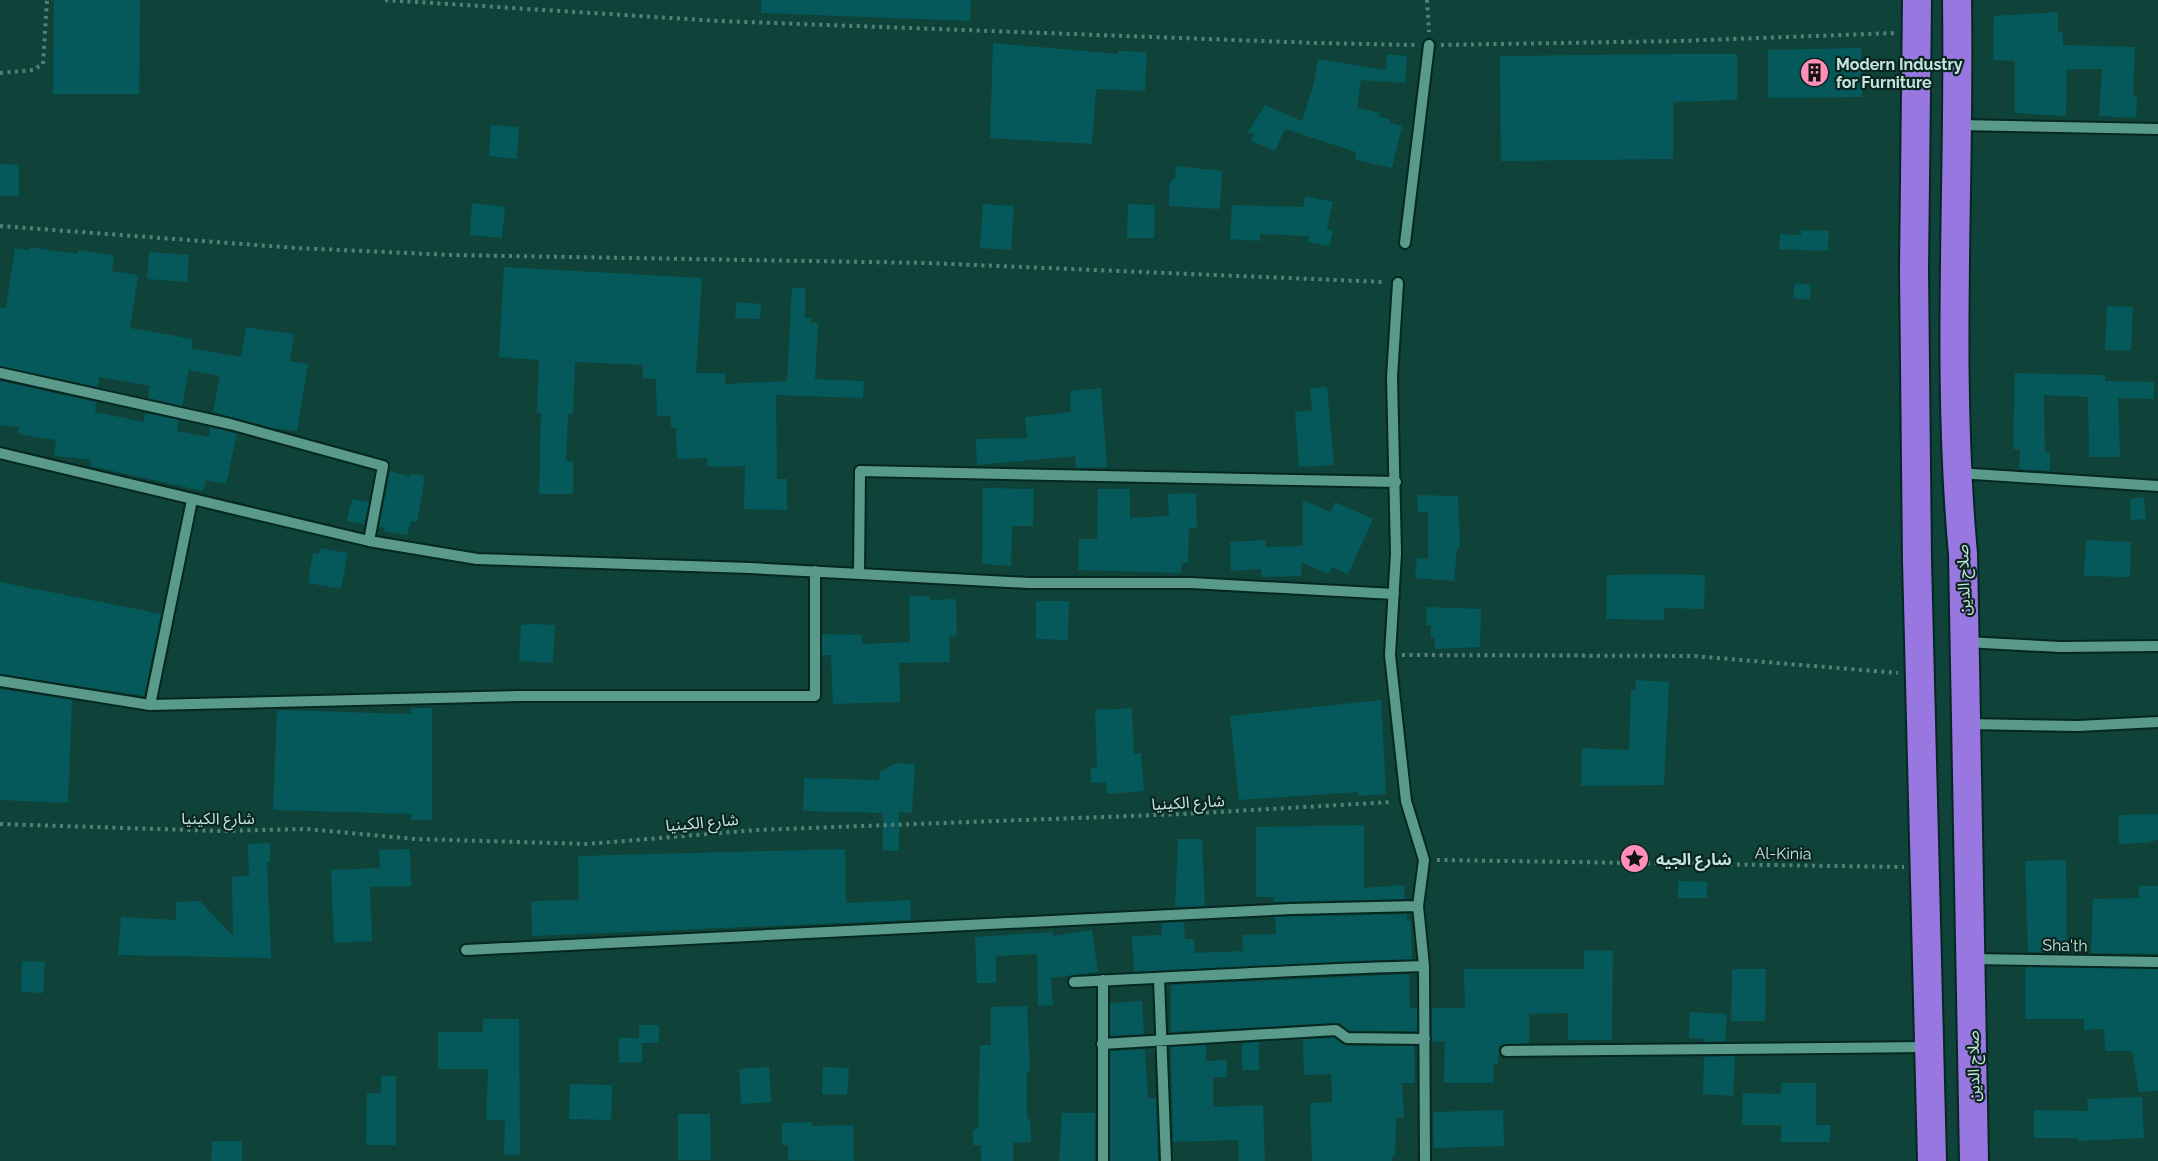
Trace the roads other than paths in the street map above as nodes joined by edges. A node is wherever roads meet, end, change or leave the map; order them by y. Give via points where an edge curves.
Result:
1 (1917, 0) edge
2 (1957, 0) edge
3 (1429, 45) road end
4 (1959, 125) junction
5 (2158, 129) edge
6 (1405, 243) dead end
7 (1398, 283) road end
8 (0, 374) edge
9 (0, 453) edge
10 (1955, 472) junction
11 (1396, 482) junction
12 (2158, 486) edge
13 (192, 500) junction
14 (369, 541) junction
15 (1918, 546) junction
16 (1963, 554) junction
17 (814, 572) junction
18 (859, 574) junction
19 (1394, 594) junction
20 (1964, 642) junction
21 (2158, 646) edge
22 (0, 681) edge
23 (150, 705) junction
24 (2158, 722) edge
25 (1966, 724) junction
26 (1418, 906) junction
27 (466, 950) dead end
28 (1971, 959) junction
29 (2158, 962) edge
30 (1424, 966) junction
31 (1103, 980) junction
32 (1159, 980) junction
33 (1074, 982) dead end
34 (1161, 1039) junction
35 (1425, 1039) junction
36 (1102, 1044) junction
37 (1931, 1047) junction
38 (1506, 1051) dead end
39 (1103, 1161) edge
40 (1166, 1161) edge
41 (1425, 1161) edge
42 (1932, 1161) edge
43 (1974, 1161) edge

1 - 15 highway via 1914,269
2 - 4 highway, صلاح الدين
3 - 6 street
4 - 5 street
4 - 10 highway, صلاح الدين
7 - 11 street via 1392,377
8 - 14 street via 230,424 383,466
9 - 13 street
10 - 12 street
10 - 16 highway, صلاح الدين
11 - 18 street via 860,471
11 - 19 street
13 - 14 street
13 - 23 street
14 - 17 street via 477,559
15 - 16 highway via 1923,555 1933,560
15 - 37 highway
16 - 20 highway, صلاح الدين
17 - 18 street
17 - 23 street via 815,696 521,696
18 - 19 street via 1029,583 1191,583
19 - 26 street via 1390,655 1406,801 1424,860
20 - 21 street via 2060,647
20 - 25 highway, صلاح الدين
22 - 23 street
24 - 25 street via 2078,726
25 - 28 highway, صلاح الدين
26 - 27 street
26 - 30 street
28 - 29 street, Sha'th
28 - 43 highway, صلاح الدين
30 - 32 street
30 - 35 street
31 - 32 street
31 - 33 street
31 - 36 street
32 - 34 street
34 - 35 street via 1336,1030 1347,1038
34 - 36 street
34 - 40 street
35 - 41 street
36 - 39 street
37 - 38 street
37 - 42 highway

